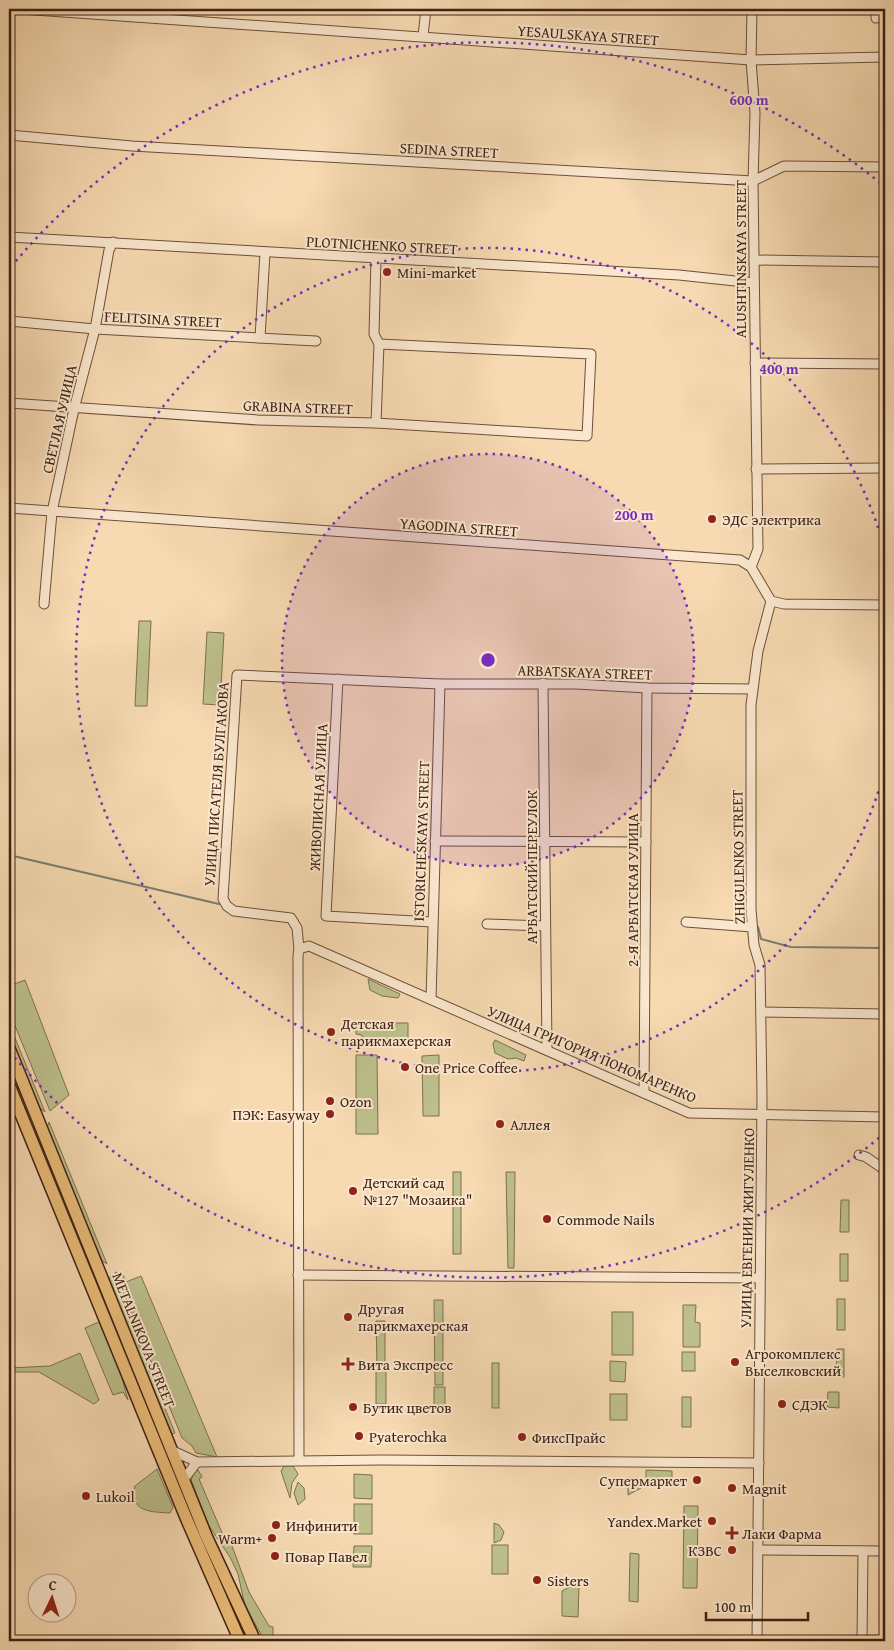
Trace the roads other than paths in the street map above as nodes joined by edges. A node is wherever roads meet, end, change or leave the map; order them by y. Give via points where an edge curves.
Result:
1 (9, 9) edge
2 (15, 9) edge
3 (20, 9) edge
4 (426, 9) edge
5 (752, 9) edge
6 (116, 13) edge
7 (423, 36) junction
8 (885, 57) edge
9 (751, 60) junction
10 (9, 135) edge
11 (885, 167) edge
12 (753, 181) junction
13 (9, 237) edge
14 (113, 242) junction
15 (265, 254) junction
16 (376, 258) junction
17 (754, 260) junction
18 (885, 262) edge
19 (754, 283) junction
20 (9, 321) edge
21 (94, 329) junction
22 (260, 338) junction
23 (316, 341) dead end
24 (379, 344) junction
25 (754, 363) junction
26 (885, 364) edge
27 (9, 403) edge
28 (74, 409) junction
29 (376, 423) junction
30 (885, 468) edge
31 (756, 469) junction
32 (9, 508) edge
33 (52, 512) junction
34 (751, 567) junction
35 (771, 601) junction
36 (44, 604) dead end
37 (885, 605) edge
38 (236, 675) joint
39 (338, 679) junction
40 (543, 683) junction
41 (440, 684) junction
42 (648, 688) junction
43 (752, 689) junction
44 (435, 841) junction
45 (545, 841) junction
46 (646, 842) junction
47 (432, 922) junction
48 (686, 922) dead end
49 (487, 924) dead end
50 (545, 926) junction
51 (752, 927) junction
52 (301, 948) junction
53 (430, 999) junction
54 (762, 1012) junction
55 (885, 1014) edge
56 (9, 1048) edge
57 (546, 1050) junction
58 (9, 1085) edge
59 (644, 1093) junction
60 (762, 1114) junction
61 (885, 1117) edge
62 (860, 1155) dead end
63 (885, 1170) edge
64 (298, 1275) junction
65 (760, 1278) junction
66 (173, 1451) junction
67 (299, 1460) junction
68 (197, 1462) junction
69 (759, 1463) junction
70 (184, 1479) junction
71 (758, 1550) junction
72 (863, 1551) junction
73 (885, 1551) edge
74 (240, 1641) edge
75 (255, 1641) edge
76 (757, 1641) edge
77 (862, 1641) edge

1 - 2 street
3 - 6 street, YESAULSKAYA STREET
4 - 7 street
5 - 9 street, ALUSHTINSKAYA STREET
6 - 7 street, YESAULSKAYA STREET
7 - 9 street, YESAULSKAYA STREET
8 - 9 street, YESAULSKAYA STREET
9 - 12 street, ALUSHTINSKAYA STREET via 755,113
10 - 12 street, SEDINA STREET via 142,146
11 - 12 street, SEDINA STREET via 784,166
12 - 17 street, ALUSHTINSKAYA STREET
13 - 14 street, PLOTNICHENKO STREET
14 - 15 street, PLOTNICHENKO STREET
14 - 21 street, СВЕТЛАЯ УЛИЦА
15 - 16 street, PLOTNICHENKO STREET
15 - 22 street
16 - 19 street, PLOTNICHENKO STREET via 679,275
16 - 24 street via 374,334
17 - 18 street
17 - 19 street, ALUSHTINSKAYA STREET
19 - 25 street, ALUSHTINSKAYA STREET
20 - 21 street, FELITSINA STREET
21 - 22 street, FELITSINA STREET
21 - 28 street, СВЕТЛАЯ УЛИЦА
22 - 23 street, FELITSINA STREET
24 - 29 street
24 - 29 street, GRABINA STREET via 591,354 587,436
25 - 26 street
25 - 31 street, ALUSHTINSKAYA STREET
27 - 28 street, GRABINA STREET
28 - 29 street, GRABINA STREET
28 - 33 street, СВЕТЛАЯ УЛИЦА
30 - 31 street
31 - 34 street, ALUSHTINSKAYA STREET via 758,549
32 - 33 street, YAGODINA STREET
33 - 34 street, YAGODINA STREET via 740,560
33 - 36 street, СВЕТЛАЯ УЛИЦА
34 - 35 street
35 - 37 street via 784,604
35 - 43 street, ZHIGULENKO STREET
38 - 39 street, ARBATSKAYA STREET
38 - 52 street, УЛИЦА ПИСАТЕЛЯ БУЛГАКОВА via 223,899 234,911 291,918 297,928
39 - 41 street, ARBATSKAYA STREET
39 - 47 street, ЖИВОПИСНАЯ УЛИЦА via 326,916
40 - 41 street, ARBATSKAYA STREET
40 - 42 street, ARBATSKAYA STREET
40 - 45 street, АРБАТСКИЙ ПЕРЕУЛОК
41 - 44 street, ISTORICHESKAYA STREET
42 - 43 street, ARBATSKAYA STREET
42 - 46 street, 2-Я АРБАТСКАЯ УЛИЦА
43 - 51 street, ZHIGULENKO STREET
44 - 45 street
44 - 47 street, ISTORICHESKAYA STREET
45 - 46 street
45 - 50 street, АРБАТСКИЙ ПЕРЕУЛОК
46 - 59 street, 2-Я АРБАТСКАЯ УЛИЦА
47 - 53 street, ISTORICHESKAYA STREET
48 - 51 street
49 - 50 street
50 - 57 street, АРБАТСКИЙ ПЕРЕУЛОК
51 - 54 street, ZHIGULENKO STREET via 760,966
52 - 53 street, УЛИЦА ГРИГОРИЯ ПОНОМАРЕНКО via 309,946
52 - 64 street
53 - 57 street, УЛИЦА ГРИГОРИЯ ПОНОМАРЕНКО
54 - 55 street
54 - 60 street, ZHIGULENKO STREET
56 - 66 main road, METALNIKOVA STREET
57 - 59 street, УЛИЦА ГРИГОРИЯ ПОНОМАРЕНКО
58 - 74 main road, METALNIKOVA STREET via 190,1529
59 - 60 street, УЛИЦА ГРИГОРИЯ ПОНОМАРЕНКО via 689,1113
60 - 61 street, УЛИЦА ГРИГОРИЯ ПОНОМАРЕНКО
60 - 65 street, УЛИЦА ЕВГЕНИИ ЖИГУЛЕНКО
62 - 63 street
64 - 65 street
64 - 67 street
65 - 69 street, УЛИЦА ЕВГЕНИИ ЖИГУЛЕНКО
66 - 68 street
66 - 70 main road, METALNIKOVA STREET
67 - 68 street
67 - 69 street
68 - 70 street
69 - 71 street, УЛИЦА ЕВГЕНИИ ЖИГУЛЕНКО
70 - 75 main road, METALNIKOVA STREET
71 - 72 street
71 - 76 street, УЛИЦА ЕВГЕНИИ ЖИГУЛЕНКО
72 - 73 street
72 - 77 street

